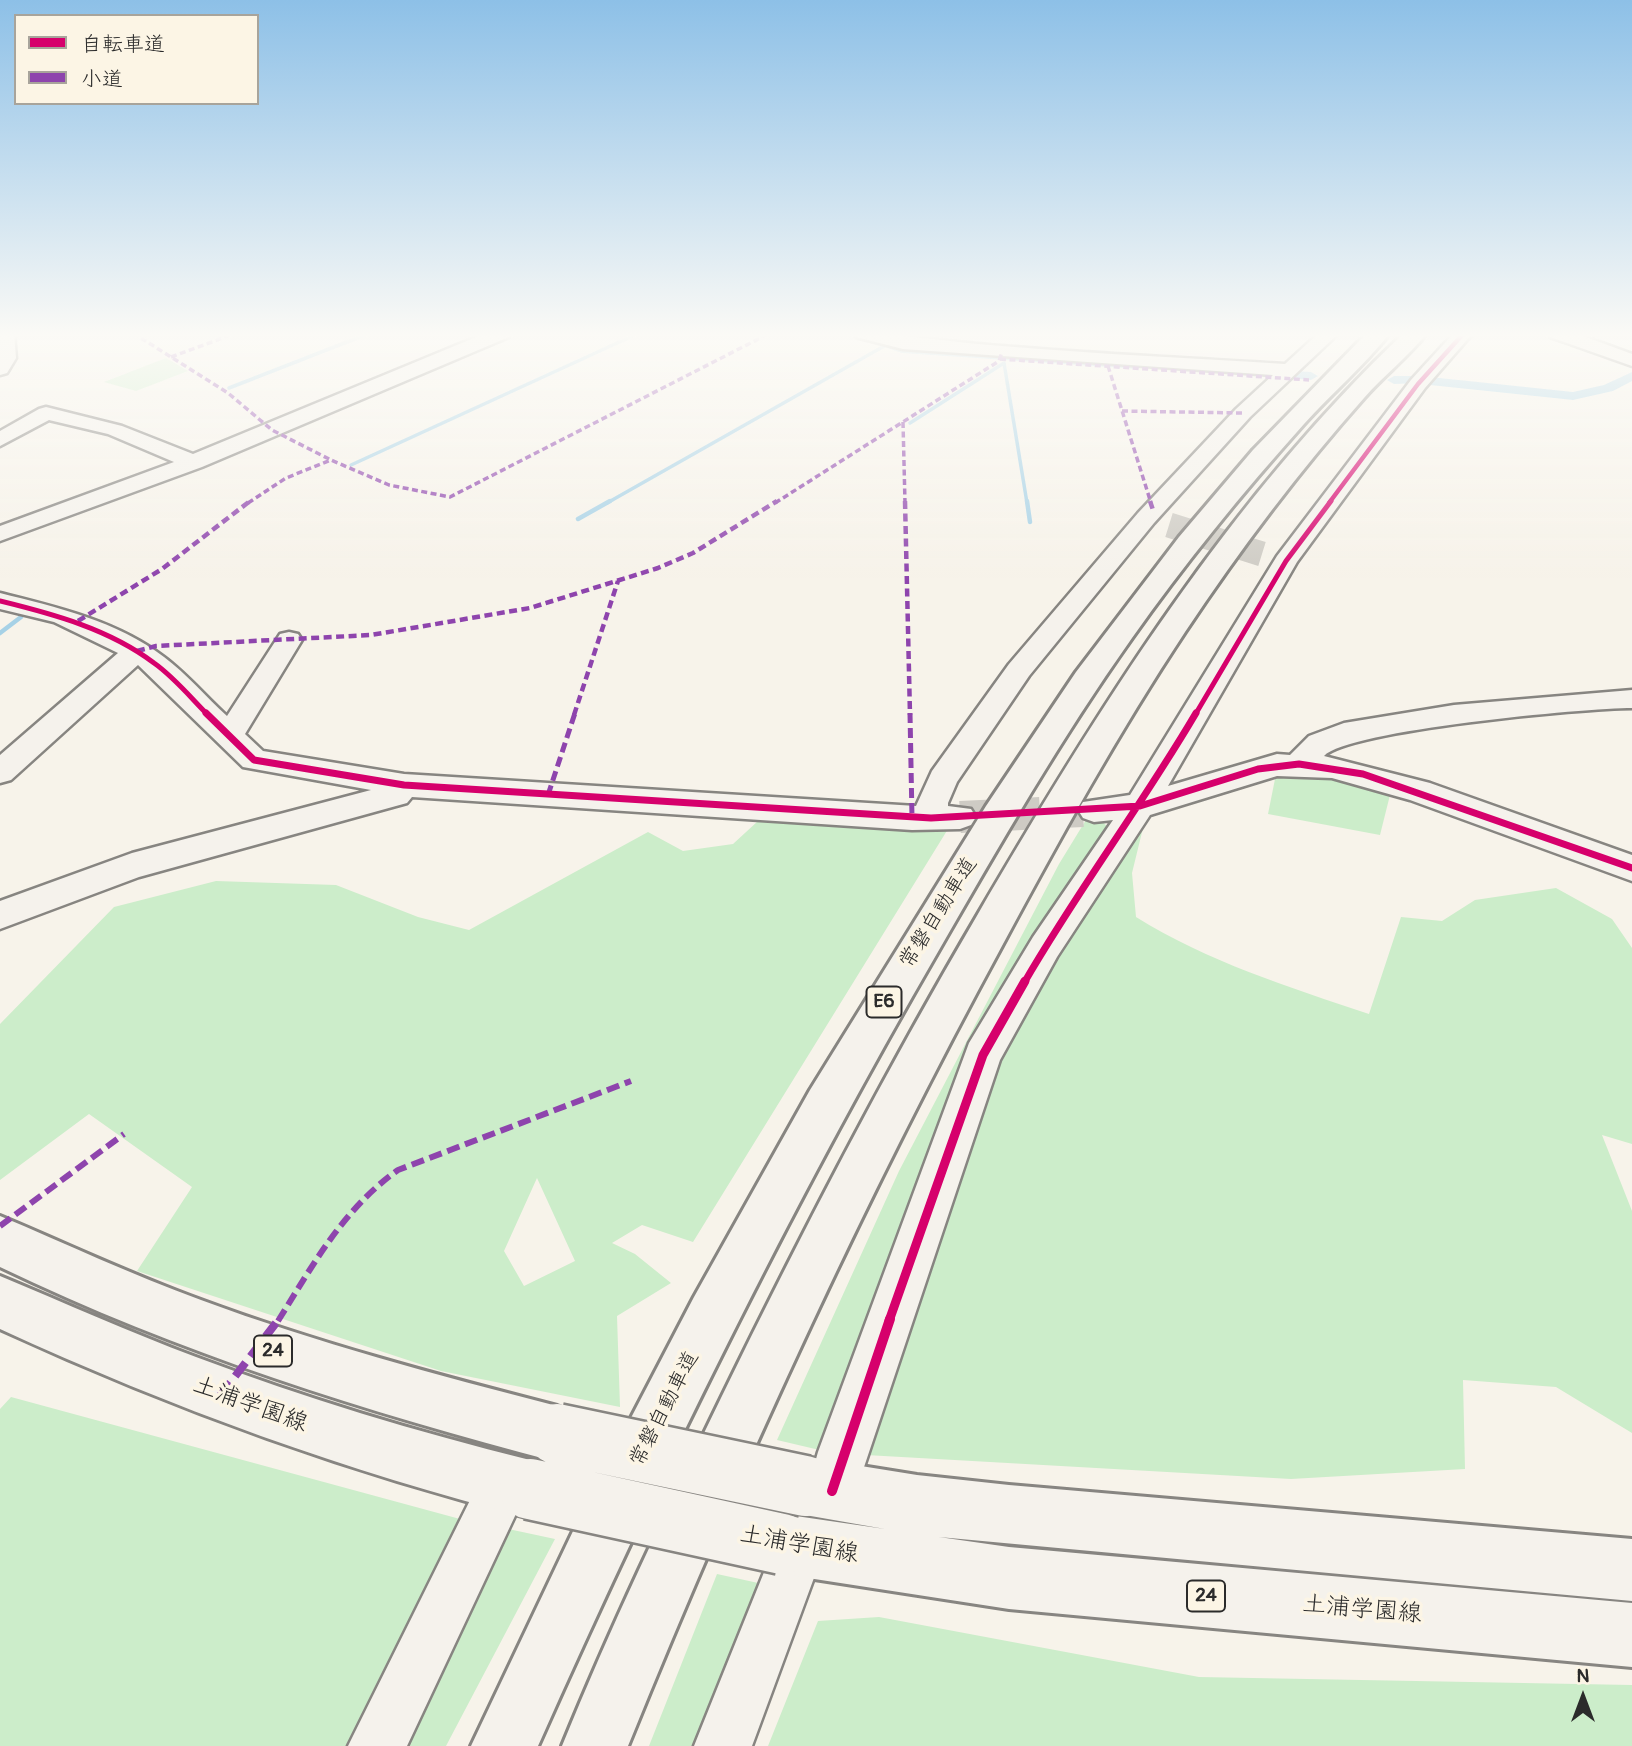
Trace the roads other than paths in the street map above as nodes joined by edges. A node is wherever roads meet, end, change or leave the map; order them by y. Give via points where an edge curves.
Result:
1 (43, 414) edge
2 (52, 414) edge
3 (309, 414) edge
4 (1242, 414) edge
5 (1299, 414) edge
6 (1337, 414) edge
7 (1393, 414) edge
8 (0, 440) edge
9 (194, 462) junction
10 (0, 534) edge
11 (0, 601) edge
12 (289, 640) dead end
13 (137, 651) junction
14 (1632, 699) edge
15 (228, 737) junction
16 (1299, 764) junction
17 (0, 772) edge
18 (404, 785) junction
19 (1140, 806) junction
20 (1094, 810) tunnel mouth
21 (945, 817) joint
22 (1632, 868) edge
23 (0, 915) edge
24 (0, 1241) edge
25 (0, 1302) edge
26 (518, 1487) junction
27 (819, 1488) junction
28 (790, 1546) junction
29 (1632, 1570) edge
30 (1632, 1635) edge
31 (377, 1746) edge
32 (504, 1746) edge
33 (594, 1746) edge
34 (723, 1746) edge

1 - 8 street
2 - 9 street via 115,430
3 - 9 street
4 - 21 street via 1157,521 1019,670 943,779 932,803
5 - 32 main road, 常磐自動車道 / E6 via 1185,548 1090,675 868,1030 756,1232 590,1557
6 - 33 main road via 1289,471 1173,627 1080,769 921,1051 816,1256 667,1575
7 - 19 street via 1274,558
9 - 10 street
11 - 13 street via 63,616
12 - 15 street
13 - 15 street via 156,664
13 - 17 street
14 - 16 street via 1454,715 1344,733 1319,743
15 - 18 street via 254,760
16 - 19 street via 1258,769
16 - 22 street via 1363,774
18 - 21 street
18 - 23 street via 396,795 132,866
19 - 20 street
19 - 27 street via 1045,947 983,1055 843,1452
24 - 27 main road, 24, bridge via 133,1302 404,1394 556,1434
25 - 26 main road, 土浦学園線 / 24 via 220,1396 322,1431
26 - 28 main road, 土浦学園線 / 24, bridge
26 - 31 street
27 - 29 main road, 24 via 1009,1515
28 - 30 main road, 土浦学園線 / 24 via 1009,1578
28 - 34 street

